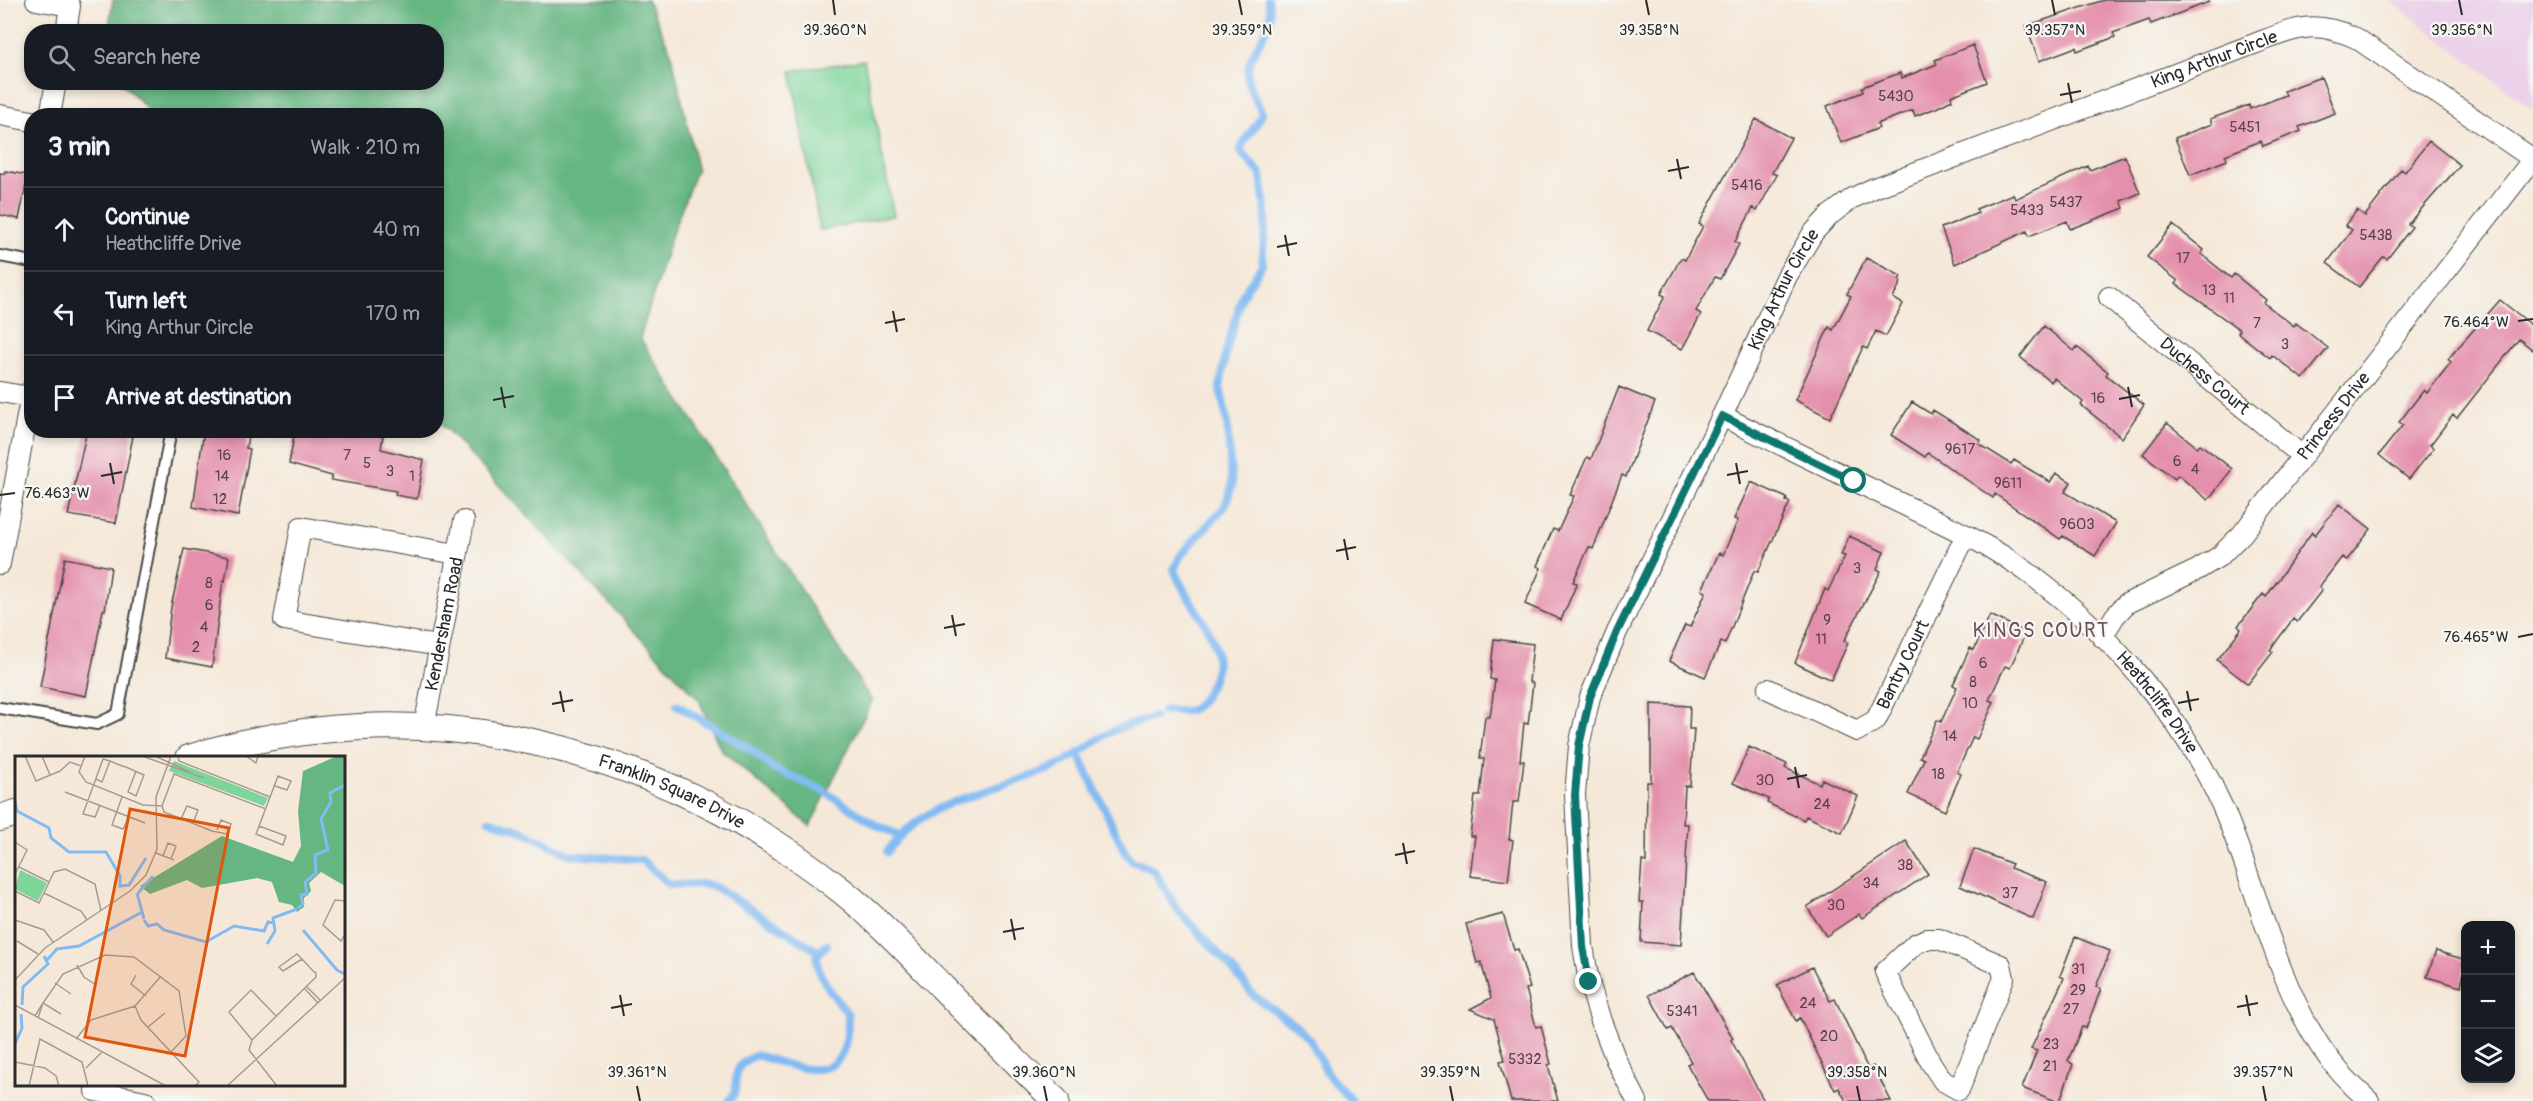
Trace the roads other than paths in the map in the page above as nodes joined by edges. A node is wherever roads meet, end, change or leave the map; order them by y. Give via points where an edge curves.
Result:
1 (36, 0) edge
2 (71, 3) edge
3 (67, 24) edge
4 (55, 90) edge
5 (51, 108) edge
6 (0, 116) edge
7 (24, 120) edge
8 (2533, 159) edge
9 (0, 256) edge
10 (24, 260) edge
11 (2109, 297) dead end
12 (0, 392) edge
13 (24, 393) edge
14 (1722, 416) junction
15 (24, 426) edge
16 (170, 438) edge
17 (2301, 456) junction
18 (464, 521) dead end
19 (3, 524) edge
20 (1966, 535) junction
21 (457, 554) junction
22 (0, 564) edge
23 (2102, 637) junction
24 (440, 646) junction
25 (1768, 689) dead end
26 (0, 708) edge
27 (424, 727) junction
28 (196, 756) edge
29 (15, 813) edge
30 (0, 818) edge
31 (94, 1092) edge
32 (1957, 1095) edge
33 (144, 1101) edge
34 (1056, 1101) edge
35 (1637, 1101) edge
36 (2369, 1101) edge

1 - 2 street
2 - 3 street
4 - 5 street
6 - 7 street
8 - 14 street, King Arthur Circle via 2356,38 2325,27 2294,29 1853,198 1830,215 1802,249
8 - 17 street, Princess Drive
9 - 10 lane
11 - 17 street, Duchess Court
12 - 13 street
14 - 20 street, Heathcliffe Drive
14 - 35 street, King Arthur Circle via 1617,632 1590,697 1579,746 1575,795 1583,946 1589,982 1616,1060
15 - 19 street
16 - 26 lane via 118,714 97,724
17 - 23 street, Princess Drive via 2242,534 2220,556 2174,583 2126,604
18 - 21 street, Kendersham Road
19 - 22 street
20 - 23 street, Heathcliffe Drive via 2029,574
20 - 25 street, Bantry Court via 1876,720 1857,731
21 - 24 street, Kendersham Road
21 - 24 street via 301,527 284,620
23 - 36 street, Heathcliffe Drive via 2165,708 2197,758 2234,833 2277,958 2304,1020 2321,1048
24 - 27 street, Kendersham Road
27 - 28 street, Franklin Square Drive via 371,725 320,729 261,737
27 - 34 street, Franklin Square Drive via 510,735 564,748 618,764 727,812 805,863 880,924
29 - 30 street
31 - 33 street
32 - 32 street via 2004,978 2001,965 1939,939 1926,939 1915,944 1885,972 1931,1064

